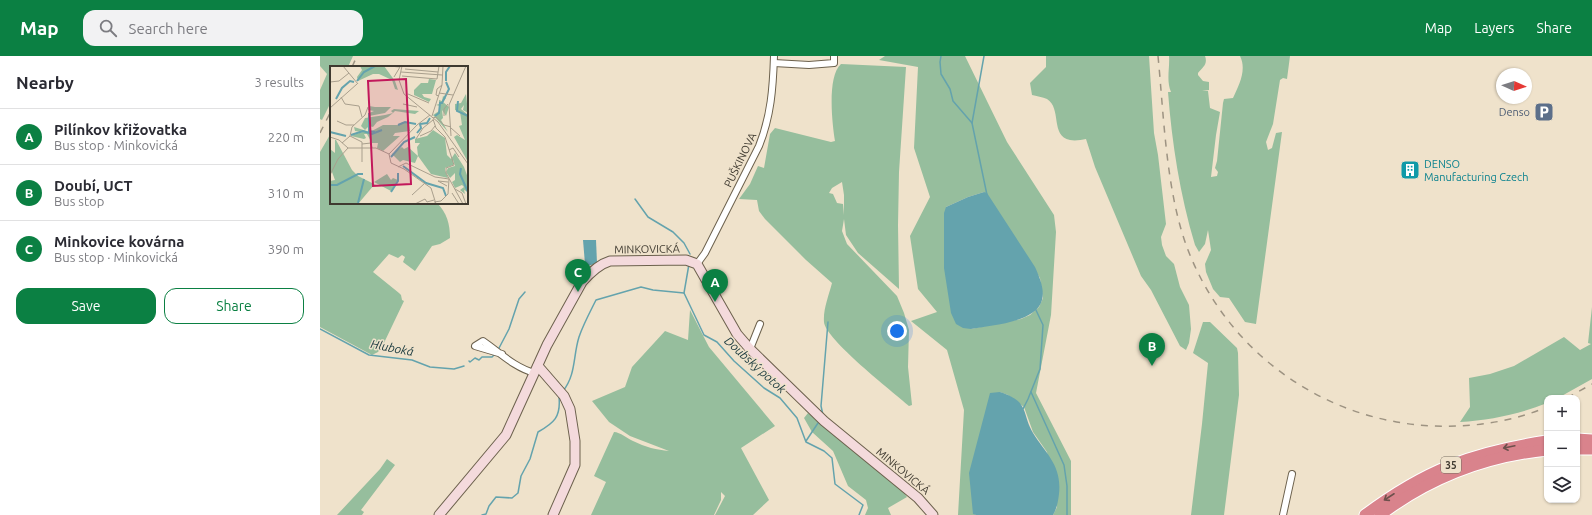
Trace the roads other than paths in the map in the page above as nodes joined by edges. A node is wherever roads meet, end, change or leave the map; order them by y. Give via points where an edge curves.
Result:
1 (774, 56) edge
2 (834, 56) edge
3 (774, 63) junction
4 (697, 264) junction
5 (760, 324) dead end
6 (750, 349) junction
7 (502, 354) dead end
8 (536, 370) junction
9 (1580, 439) edge
10 (1592, 440) edge
11 (1544, 441) edge
12 (1580, 449) edge
13 (1592, 449) edge
14 (1544, 450) edge
15 (1292, 474) dead end
16 (1407, 497) junction
17 (440, 515) edge
18 (553, 515) edge
19 (933, 515) edge
20 (1283, 515) edge
21 (1365, 515) edge
22 (1380, 515) edge
23 (1386, 515) edge

1 - 3 street, PUŠKINOVA
2 - 3 street via 834,63
3 - 4 street, PUŠKINOVA via 770,110 765,132 705,253
4 - 6 street, MINKOVICKÁ via 737,334
4 - 8 street, MINKOVICKÁ via 686,260 605,262 582,282
5 - 6 street
6 - 19 street, MINKOVICKÁ via 824,421 918,498
7 - 8 street via 520,368
8 - 17 street, MINKOVICKÁ via 503,441
8 - 18 street via 562,393 570,409 575,441 575,465
9 - 10 highway
11 -> 21 highway, 35 via 1509,447 1447,466 1403,488
12 - 13 highway
14 - 16 highway, 35 via 1476,465 1450,474
15 - 20 street
16 - 22 highway, 35
16 - 23 highway

